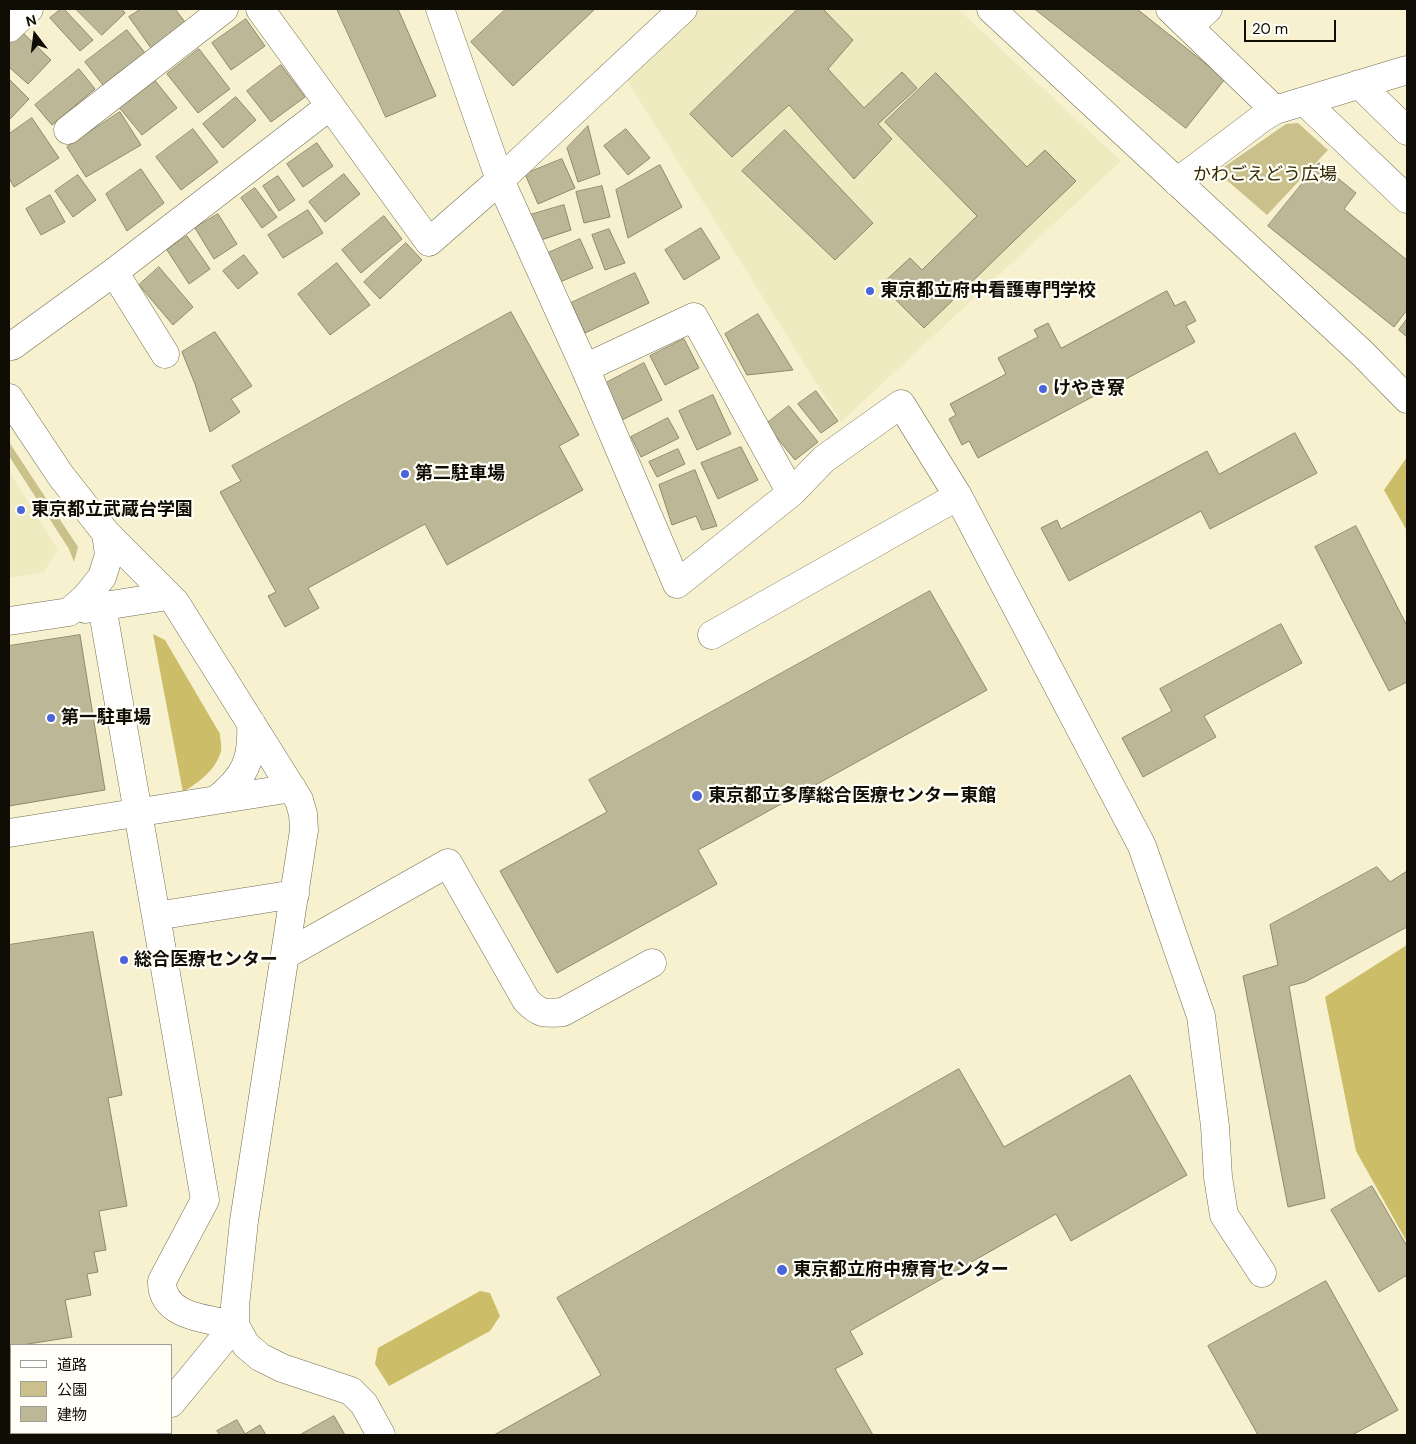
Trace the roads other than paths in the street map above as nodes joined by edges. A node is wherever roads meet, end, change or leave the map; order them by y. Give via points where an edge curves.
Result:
1 (29, 9) edge
2 (224, 9) edge
3 (260, 9) edge
4 (440, 9) edge
5 (683, 9) edge
6 (991, 9) edge
7 (1189, 14) edge
8 (9, 28) edge
9 (1407, 70) edge
10 (1360, 84) junction
11 (1305, 102) junction
12 (330, 106) junction
13 (1276, 110) junction
14 (68, 130) dead end
15 (1407, 131) edge
16 (500, 180) junction
17 (1177, 182) junction
18 (1407, 199) edge
19 (114, 272) junction
20 (12, 346) dead end
21 (164, 354) dead end
22 (585, 368) junction
23 (9, 398) edge
24 (1407, 399) edge
25 (791, 493) junction
26 (958, 496) junction
27 (106, 533) junction
28 (168, 596) junction
29 (102, 606) junction
30 (69, 612) junction
31 (9, 621) edge
32 (712, 635) dead end
33 (251, 723) junction
34 (292, 788) junction
35 (216, 800) junction
36 (138, 812) junction
37 (9, 833) edge
38 (294, 894) junction
39 (156, 916) junction
40 (285, 955) junction
41 (652, 963) dead end
42 (1262, 1273) dead end
43 (235, 1325) junction
44 (172, 1402) edge
45 (382, 1435) edge

1 - 8 street
2 - 14 street
3 - 12 street
4 - 16 street
5 - 16 street
6 - 17 street
7 - 13 street
9 - 10 street
10 - 11 street
10 - 15 street
11 - 13 street
11 - 18 street
12 - 16 street via 429,242
12 - 19 street
13 - 17 street
16 - 22 street
17 - 24 street via 1364,354
19 - 20 street
19 - 21 street
22 - 25 street via 694,316
22 - 25 street via 677,584
23 - 27 street via 61,476
25 - 26 street via 824,459 901,404
26 - 32 street
26 - 42 street via 1142,846 1201,1016 1224,1215
27 - 28 street
27 - 30 street via 109,555 102,577
28 - 29 street
28 - 33 street via 175,602
29 - 30 street
29 - 36 street
30 - 31 street
33 - 34 street
33 - 35 street via 250,756 233,786
34 - 35 street
34 - 38 street via 304,814
35 - 36 street
36 - 37 street
36 - 39 street
38 - 39 street
38 - 40 street
39 - 43 street via 205,1200 162,1281 162,1290 170,1304 193,1316
40 - 41 street via 448,863 526,1000 535,1010 547,1014 563,1012
40 - 43 street via 244,1221 236,1283
43 - 44 street
43 - 45 street via 246,1345 260,1357 282,1368 351,1391 364,1404

